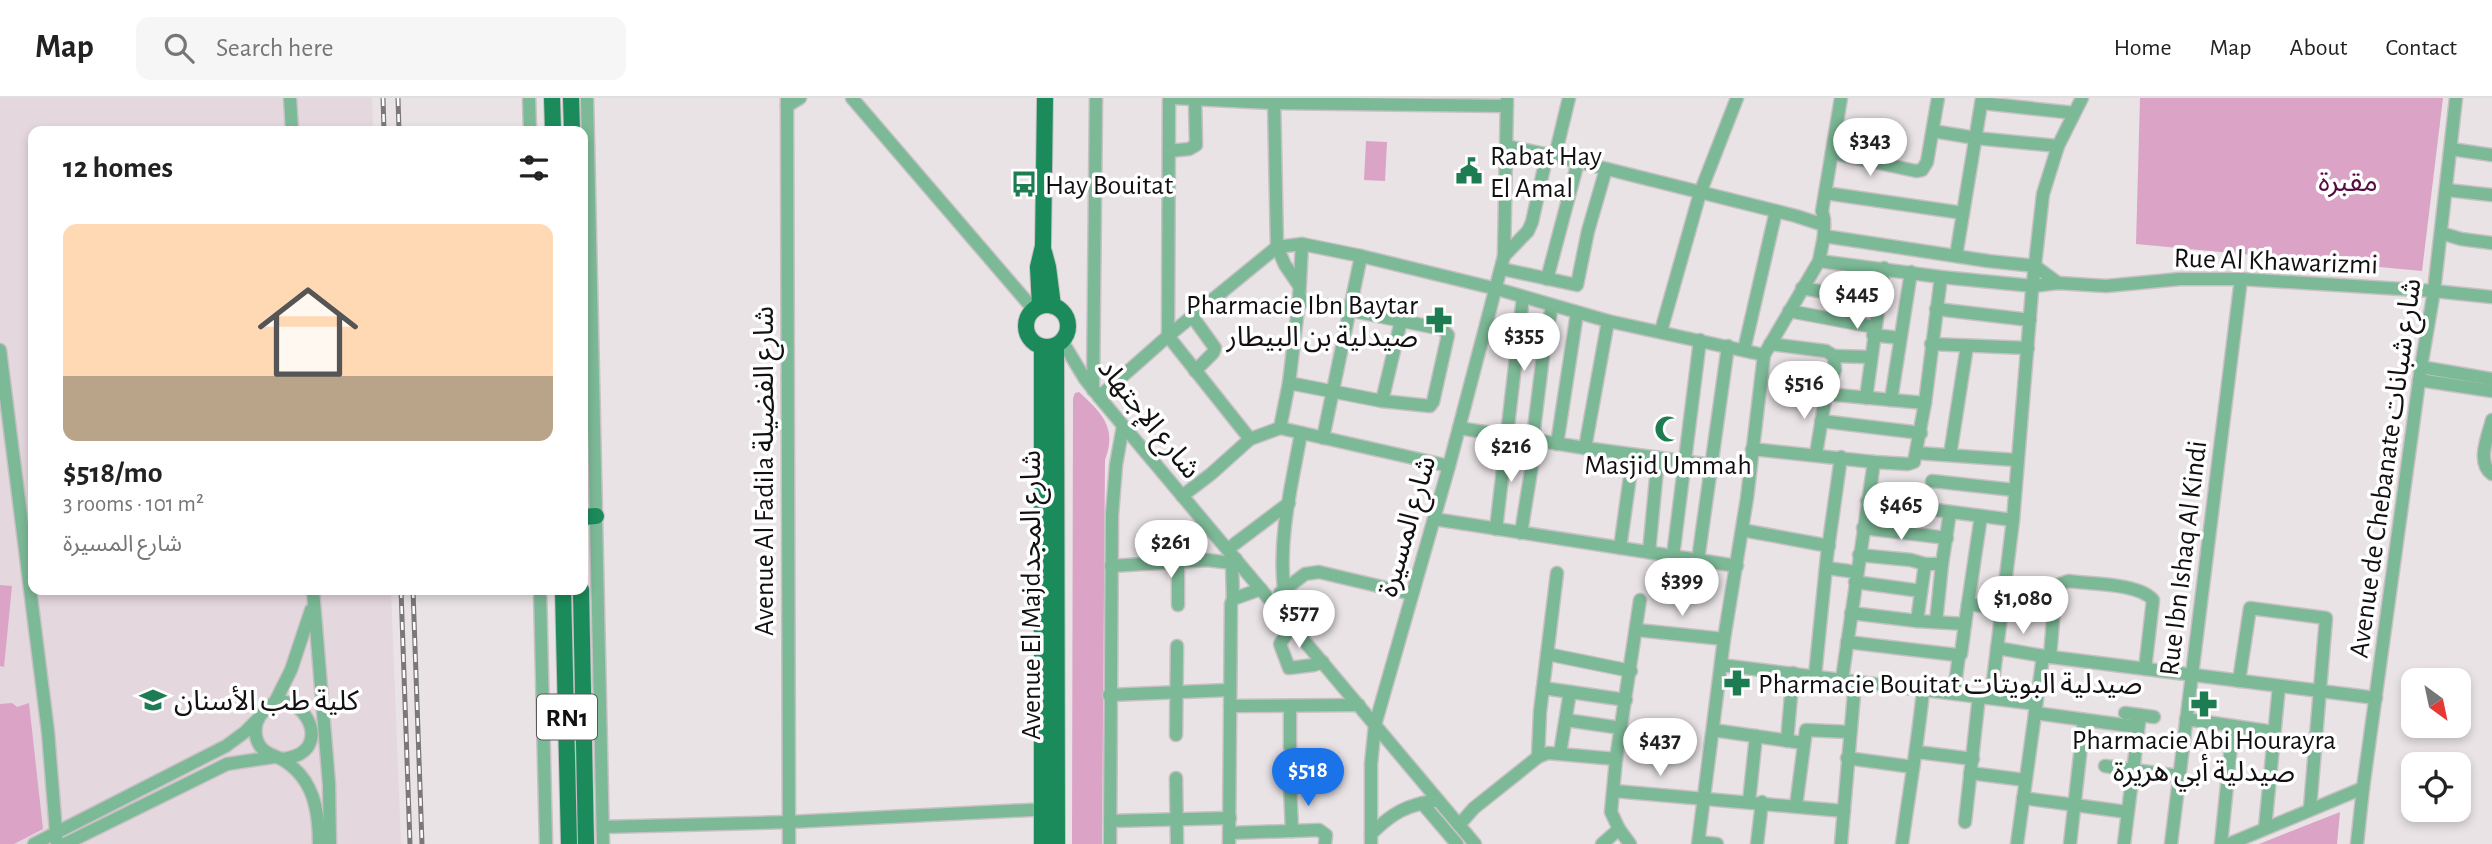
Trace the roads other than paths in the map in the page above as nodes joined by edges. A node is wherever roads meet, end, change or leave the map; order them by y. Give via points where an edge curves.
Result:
1 (290, 98) edge
2 (529, 98) edge
3 (552, 98) edge
4 (800, 98) edge
5 (852, 98) edge
6 (1045, 98) edge
7 (1096, 98) edge
8 (1171, 98) edge
9 (1569, 98) edge
10 (1737, 98) edge
11 (1841, 98) edge
12 (1849, 98) edge
13 (1938, 98) edge
14 (2063, 98) edge
15 (2082, 98) edge
16 (2456, 98) edge
17 (1195, 99) edge
18 (1273, 101) edge
19 (1313, 101) edge
20 (1982, 101) edge
21 (787, 102) edge
22 (1410, 102) edge
23 (1507, 102) edge
24 (579, 105) edge
25 (2067, 113) junction
26 (292, 126) edge
27 (530, 126) edge
28 (553, 126) edge
29 (573, 126) edge
30 (580, 126) edge
31 (1933, 131) junction
32 (1975, 138) junction
33 (1506, 146) junction
34 (2058, 146) junction
35 (2451, 149) junction
36 (1169, 151) junction
37 (1836, 154) junction
38 (1551, 155) junction
39 (2492, 155) edge
40 (1578, 162) junction
41 (1606, 169) junction
42 (2447, 190) junction
43 (1700, 193) junction
44 (1832, 194) junction
45 (2492, 195) edge
46 (1776, 211) junction
47 (1963, 213) junction
48 (1824, 227) junction
49 (2441, 233) junction
50 (2492, 243) edge
51 (1302, 244) junction
52 (1277, 247) junction
53 (1361, 256) junction
54 (1956, 256) junction
55 (1819, 261) junction
56 (1503, 262) junction
57 (2035, 266) junction
58 (1884, 268) junction
59 (1911, 272) junction
60 (1941, 277) junction
61 (1547, 279) junction
62 (2241, 279) junction
63 (2058, 283) junction
64 (1298, 284) junction
65 (2032, 286) junction
66 (1802, 288) junction
67 (1496, 289) junction
68 (2434, 291) junction
69 (1523, 297) junction
70 (2492, 297) edge
71 (1299, 300) junction
72 (1878, 302) junction
73 (1552, 306) junction
74 (1042, 307) junction
75 (1936, 309) junction
76 (1348, 311) junction
77 (1789, 311) junction
78 (1577, 313) junction
79 (1192, 316) junction
80 (2030, 320) junction
81 (1401, 321) junction
82 (1608, 321) junction
83 (1661, 331) junction
84 (1873, 331) junction
85 (1168, 336) junction
86 (1900, 338) junction
87 (1700, 340) junction
88 (1054, 344) junction
89 (1931, 344) junction
90 (1728, 346) junction
91 (1967, 346) junction
92 (2028, 348) junction
93 (1767, 349) junction
94 (0, 350) edge
95 (1744, 350) junction
96 (1834, 356) junction
97 (1870, 357) junction
98 (1195, 371) junction
99 (2420, 373) junction
100 (2, 377) edge
101 (2492, 379) edge
102 (1289, 383) junction
103 (1334, 391) junction
104 (2492, 391) edge
105 (1096, 393) junction
106 (1826, 394) junction
107 (1866, 398) junction
108 (1891, 400) junction
109 (1382, 401) junction
110 (1925, 403) junction
111 (2492, 420) edge
112 (1821, 421) junction
113 (1123, 426) junction
114 (1280, 428) junction
115 (1459, 428) junction
116 (1301, 433) junction
117 (1921, 433) junction
118 (1506, 436) junction
119 (1323, 438) junction
120 (1250, 439) junction
121 (1536, 440) junction
122 (1557, 444) junction
123 (1585, 448) junction
124 (1752, 449) junction
125 (1917, 453) junction
126 (1816, 454) junction
127 (1633, 455) junction
128 (1950, 455) junction
129 (1841, 457) junction
130 (1658, 458) junction
131 (2017, 460) junction
132 (1874, 461) junction
133 (1685, 462) junction
134 (1711, 465) junction
135 (1449, 466) junction
136 (1749, 470) junction
137 (2492, 474) edge
138 (588, 475) edge
139 (1932, 481) dead end
140 (2014, 490) junction
141 (1182, 496) junction
142 (1867, 501) junction
143 (1289, 503) junction
144 (1950, 512) junction
145 (589, 516) edge
146 (1981, 516) junction
147 (1434, 519) junction
148 (2013, 520) junction
149 (1496, 528) junction
150 (1863, 528) junction
151 (1742, 530) junction
152 (1521, 533) junction
153 (1947, 538) junction
154 (1829, 546) junction
155 (1620, 548) junction
156 (1649, 552) junction
157 (1859, 555) junction
158 (1673, 556) junction
159 (1232, 557) junction
160 (1698, 560) junction
161 (1178, 562) junction
162 (1924, 564) junction
163 (1942, 564) junction
164 (1111, 566) junction
165 (1737, 566) junction
166 (1827, 568) junction
167 (1557, 573) dead end
168 (1856, 577) junction
169 (28, 578) edge
170 (1261, 589) junction
171 (1284, 589) junction
172 (1921, 591) junction
173 (1412, 594) junction
174 (30, 595) edge
175 (540, 595) edge
176 (563, 595) edge
177 (581, 595) edge
178 (313, 596) edge
179 (1233, 599) junction
180 (1640, 600) dead end
181 (1272, 601) junction
182 (1968, 604) junction
183 (1178, 605) dead end
184 (2003, 609) junction
185 (1851, 613) junction
186 (1917, 621) junction
187 (1936, 622) junction
188 (1965, 624) junction
189 (1292, 625) junction
190 (1637, 630) junction
191 (1724, 639) junction
192 (1847, 642) junction
193 (1177, 646) dead end
194 (1997, 648) junction
195 (1547, 654) junction
196 (1959, 655) junction
197 (2047, 657) junction
198 (1323, 662) junction
199 (1721, 665) junction
200 (2145, 669) junction
201 (1631, 671) junction
202 (1793, 673) junction
203 (2191, 675) junction
204 (1815, 676) junction
205 (1849, 680) junction
206 (2238, 681) junction
207 (2279, 686) junction
208 (1543, 688) junction
209 (1229, 690) junction
210 (1923, 691) junction
211 (1570, 692) junction
212 (2320, 692) junction
213 (1175, 693) junction
214 (1954, 694) junction
215 (1109, 695) junction
216 (1985, 696) junction
217 (2376, 698) junction
218 (1626, 700) junction
219 (274, 705) junction
220 (1359, 705) junction
221 (1230, 706) junction
222 (1290, 706) junction
223 (2035, 708) junction
224 (2125, 713) dead end
225 (2154, 717) dead end
226 (258, 719) junction
227 (2186, 719) junction
228 (1566, 720) junction
229 (2084, 720) junction
230 (2139, 721) junction
231 (311, 723) junction
232 (325, 723) junction
233 (1375, 725) junction
234 (2233, 726) junction
235 (1621, 728) junction
236 (1713, 730) junction
237 (1850, 732) junction
238 (2274, 732) junction
239 (592, 733) junction
240 (1176, 735) dead end
241 (1756, 736) junction
242 (1787, 741) junction
243 (1803, 743) junction
244 (1290, 747) dead end
245 (1917, 752) junction
246 (1560, 753) junction
247 (1538, 757) junction
248 (278, 758) junction
249 (1847, 758) junction
250 (1973, 758) junction
251 (1616, 759) junction
252 (2105, 766) dead end
253 (1913, 767) junction
254 (2133, 770) junction
255 (1970, 773) junction
256 (2179, 776) junction
257 (1176, 778) dead end
258 (2025, 780) junction
259 (1290, 786) dead end
260 (2363, 788) junction
261 (1614, 791) junction
262 (1704, 799) junction
263 (2023, 799) junction
264 (1438, 800) junction
265 (1755, 802) junction
266 (1422, 803) junction
267 (1796, 806) junction
268 (2074, 806) junction
269 (2310, 808) junction
270 (1049, 809) junction
271 (1844, 811) junction
272 (2127, 812) junction
273 (1230, 818) junction
274 (1178, 820) junction
275 (1110, 821) junction
276 (789, 822) junction
277 (1965, 822) dead end
278 (1459, 825) junction
279 (603, 827) junction
280 (2265, 828) junction
281 (1619, 829) junction
282 (1292, 831) junction
283 (57, 838) edge
284 (1230, 839) edge
285 (1371, 839) edge
286 (1698, 843) edge
287 (34, 844) edge
288 (65, 844) edge
289 (319, 844) edge
290 (330, 844) edge
291 (546, 844) edge
292 (569, 844) edge
293 (586, 844) edge
294 (603, 844) edge
295 (789, 844) edge
296 (1042, 844) edge
297 (1056, 844) edge
298 (1110, 844) edge
299 (1178, 844) edge
300 (1325, 844) edge
301 (1457, 844) edge
302 (1475, 844) edge
303 (1602, 844) edge
304 (1630, 844) edge
305 (1717, 844) edge
306 (1757, 844) edge
307 (1841, 844) edge
308 (1902, 844) edge
309 (2017, 844) edge
310 (2070, 844) edge
311 (2124, 844) edge
312 (2171, 844) edge
313 (2221, 844) edge
314 (2229, 844) edge
315 (2357, 844) edge

1 - 26 street
2 - 27 street
3 - 28 main road
4 - 21 street
5 - 74 street
6 - 74 main road via 1038,267
7 - 105 street
8 - 17 street
8 - 36 street
9 - 38 street
10 - 43 street
11 - 37 street
12 - 37 street
13 - 31 street
14 - 25 street
15 - 25 street
16 - 35 street, Avenue de Chebanate شارع شبانات
17 - 18 street
17 - 36 street via 1196,145
18 - 19 street
18 - 52 street
19 - 22 street
20 - 25 street
20 - 32 street
21 - 276 street, Avenue Al Fadila شارع الفضيلة
22 - 23 street
23 - 33 street, شارع المسيرة
24 - 29 main road
24 - 30 street
25 - 34 street
31 - 32 street
31 - 37 street via 1922,170
32 - 34 street
32 - 47 street
33 - 38 street
33 - 56 street, شارع المسيرة
34 - 57 street via 2043,194
35 - 39 street
35 - 42 street, Avenue de Chebanate شارع شبانات
36 - 85 street
37 - 44 street
37 - 48 street via 1822,211
38 - 40 street
38 - 56 street via 1528,231 1516,240
40 - 41 street
40 - 61 street
41 - 43 street
41 - 61 street via 1577,285
42 - 45 street
42 - 49 street, Avenue de Chebanate شارع شبانات
43 - 46 street
43 - 83 street
44 - 47 street
44 - 48 street
46 - 48 street
46 - 95 street
47 - 54 street
48 - 54 street
48 - 55 street
49 - 50 street
49 - 68 street, Avenue de Chebanate شارع شبانات
51 - 52 street
51 - 53 street
51 - 64 street
52 - 64 street
52 - 79 street
53 - 67 street
53 - 76 street
54 - 57 street
55 - 58 street, Rue Al Khawarizmi
55 - 66 street
56 - 61 street
56 - 67 street, شارع المسيرة
57 - 63 street
57 - 65 street
58 - 59 street, Rue Al Khawarizmi
58 - 72 street
59 - 60 street, Rue Al Khawarizmi
59 - 86 street
60 - 65 street, Rue Al Khawarizmi
60 - 75 street
62 - 63 street, Rue Al Khawarizmi via 2106,286
62 - 68 street, Rue Al Khawarizmi
62 - 203 street, Rue Ibn Ishaq Al Kindi
63 - 65 street, Rue Al Khawarizmi
64 - 71 street
65 - 80 street
66 - 72 street
66 - 77 street
67 - 69 street
67 - 115 street, شارع المسيرة
68 - 70 street, Rue Al Khawarizmi
68 - 99 street, Avenue de Chebanate شارع شبانات
69 - 73 street
69 - 118 street
71 - 76 street
71 - 102 street
72 - 84 street
73 - 78 street
73 - 121 street
74 - 88 main road via 1064,314 1067,321 1066,335
74 - 88 main road via 1026,323 1026,331 1035,344
75 - 80 street
75 - 89 street
76 - 81 street
76 - 103 street
77 - 84 street
77 - 93 street
78 - 82 street
78 - 122 street
79 - 85 street
79 - 98 street via 1215,348
80 - 92 street
81 - 109 street
81 - 109 street via 1447,332 1433,402 1425,407
82 - 83 street
82 - 123 street
83 - 87 street
84 - 86 street
84 - 97 street
85 - 98 street
85 - 105 street
86 - 108 street
87 - 90 street
87 - 133 street
88 - 105 street, شارع الإجتهاد
88 - 270 main road, Avenue El Majdشارع المجد
89 - 91 street
89 - 110 street
90 - 95 street
90 - 134 street
91 - 92 street
91 - 128 street
92 - 131 street
93 - 95 street
93 - 96 street via 1826,351
93 - 124 street
94 - 100 street
96 - 97 street
96 - 106 street via 1835,370
97 - 107 street
98 - 120 street
99 - 101 street
99 - 104 street
99 - 217 street, Avenue de Chebanate شارع شبانات
100 - 169 street
102 - 103 street
102 - 114 street
103 - 109 street
103 - 119 street
105 - 113 street, شارع الإجتهاد
106 - 107 street
106 - 112 street
107 - 108 street
108 - 110 street
110 - 117 street
111 - 137 street via 2484,460
112 - 117 street
112 - 126 street
113 - 141 street, شارع الإجتهاد
113 - 164 street via 1116,465
114 - 116 street
114 - 120 street
115 - 118 street
115 - 135 street, شارع المسيرة
116 - 119 street
116 - 143 street
117 - 125 street
118 - 121 street
118 - 149 street
119 - 135 street
120 - 141 street
121 - 122 street
121 - 152 street
122 - 123 street
123 - 127 street
124 - 126 street
124 - 136 street
125 - 128 street
125 - 132 street via 1912,464
126 - 129 street
127 - 130 street
127 - 155 street
128 - 131 street
129 - 132 street
129 - 154 street
130 - 133 street
130 - 156 street
131 - 140 street
132 - 142 street
133 - 134 street
133 - 158 street
134 - 136 street
134 - 160 street
135 - 147 street, شارع المسيرة
136 - 151 street
138 - 145 street
139 - 140 street
140 - 148 street
141 - 159 street, شارع الإجتهاد
142 - 144 street
142 - 150 street
143 - 159 street
143 - 171 street via 1283,536
144 - 146 street
144 - 153 street
145 - 239 street
146 - 148 street
146 - 182 street
147 - 149 street
147 - 173 street, شارع المسيرة
148 - 184 street
149 - 152 street
150 - 153 street
150 - 157 street
151 - 154 street
151 - 165 street
152 - 155 street
153 - 163 street
154 - 166 street
155 - 156 street
156 - 158 street
157 - 162 street
157 - 168 street
158 - 160 street
159 - 161 street
159 - 170 street, شارع الإجتهاد
159 - 179 street
160 - 165 street
161 - 164 street
161 - 183 street
162 - 163 street
162 - 172 street
163 - 187 street
164 - 215 street
165 - 191 street
166 - 168 street
166 - 204 street
167 - 195 street
168 - 172 street
168 - 185 street
170 - 179 street
170 - 181 street, شارع الإجتهاد
171 - 173 street via 1305,574 1319,572
171 - 181 street
172 - 186 street
173 - 233 street, شارع المسيرة
174 - 283 street
175 - 291 street
176 - 292 main road, RN1
177 - 239 main road, RN1
178 - 219 street via 292,670
178 - 232 street
179 - 209 street
180 - 190 street
181 - 189 street, شارع الإجتهاد
182 - 184 street
182 - 188 street
184 - 194 street
185 - 186 street
185 - 192 street
186 - 187 street
187 - 188 street
188 - 196 street
189 - 198 street, شارع الإجتهاد
189 - 198 street via 1280,644 1289,668
190 - 191 street
190 - 201 street
191 - 199 street
192 - 196 street
192 - 205 street
193 - 213 street
194 - 197 street
194 - 216 street
195 - 201 street
195 - 208 street
196 - 214 street
197 - 200 street
197 - 200 street via 2060,584 2068,581 2134,589 2153,600
197 - 223 street
198 - 220 street, شارع الإجتهاد
199 - 202 street
199 - 236 street
200 - 203 street
201 - 218 street
202 - 204 street
202 - 242 street
203 - 206 street
203 - 227 street, Rue Ibn Ishaq Al Kindi
204 - 205 street
205 - 210 street
205 - 237 street
206 - 207 street
206 - 212 street via 2250,608 2326,618
207 - 212 street
207 - 238 street
208 - 211 street
208 - 247 street
209 - 213 street
209 - 221 street
210 - 214 street
210 - 245 street
211 - 218 street
211 - 228 street
212 - 217 street
212 - 269 street
213 - 215 street
213 - 240 street
214 - 216 street
215 - 275 street
216 - 223 street
216 - 250 street
217 - 260 street, Avenue de Chebanate شارع شبانات
218 - 235 street
219 - 226 street
219 - 231 street via 300,708
220 - 222 street
220 - 233 street, شارع الإجتهاد
221 - 222 street
221 - 273 street
222 - 244 street
223 - 229 street
223 - 258 street
224 - 230 street
225 - 230 street
226 - 248 street via 260,746
226 - 283 street via 226,746
227 - 234 street
227 - 256 street, Rue Ibn Ishaq Al Kindi
228 - 235 street
228 - 246 street
229 - 230 street
229 - 268 street
230 - 254 street
231 - 232 street
231 - 248 street via 305,749
232 - 290 street
233 - 264 street, شارع الإجتهاد
233 - 285 street, شارع المسيرة
234 - 238 street
234 - 313 street
235 - 251 street
236 - 241 street
236 - 262 street
237 - 243 street via 1808,729
237 - 249 street
238 - 280 street
239 - 279 street
239 - 293 main road, RN1
241 - 242 street
241 - 265 street
242 - 243 street
243 - 267 street
245 - 250 street
245 - 253 street
246 - 247 street
246 - 251 street
247 - 278 street
248 - 288 street via 227,764
248 - 289 street via 309,788 319,817
249 - 253 street
249 - 271 street
250 - 255 street
251 - 261 street
252 - 254 street
253 - 308 street
254 - 256 street
254 - 272 street
255 - 258 street
255 - 277 street
256 - 312 street, Rue Ibn Ishaq Al Kindi
257 - 274 street
258 - 263 street
259 - 282 street
260 - 269 street
260 - 315 street, Avenue de Chebanate شارع شبانات
261 - 262 street
261 - 281 street via 1611,812
262 - 265 street
262 - 286 street
263 - 268 street
263 - 309 street
264 - 266 street
264 - 278 street, شارع الإجتهاد
265 - 267 street
265 - 306 street
266 - 285 street via 1389,817
266 - 301 street
267 - 271 street
268 - 272 street
268 - 310 street
269 - 280 street
270 - 276 street
270 - 296 main road, Avenue El Majdشارع المجد
270 - 297 main road, Avenue El Majdشارع المجد
271 - 307 street
272 - 311 street
273 - 274 street
273 - 284 street
274 - 275 street
274 - 299 street
275 - 298 street
276 - 279 street
276 - 295 street, Avenue Al Fadila شارع الفضيلة
278 - 302 street, شارع الإجتهاد
279 - 294 street
280 - 314 street
281 - 303 street
281 - 304 street
282 - 284 street
282 - 300 street via 1322,831
283 - 287 street
286 - 305 street

